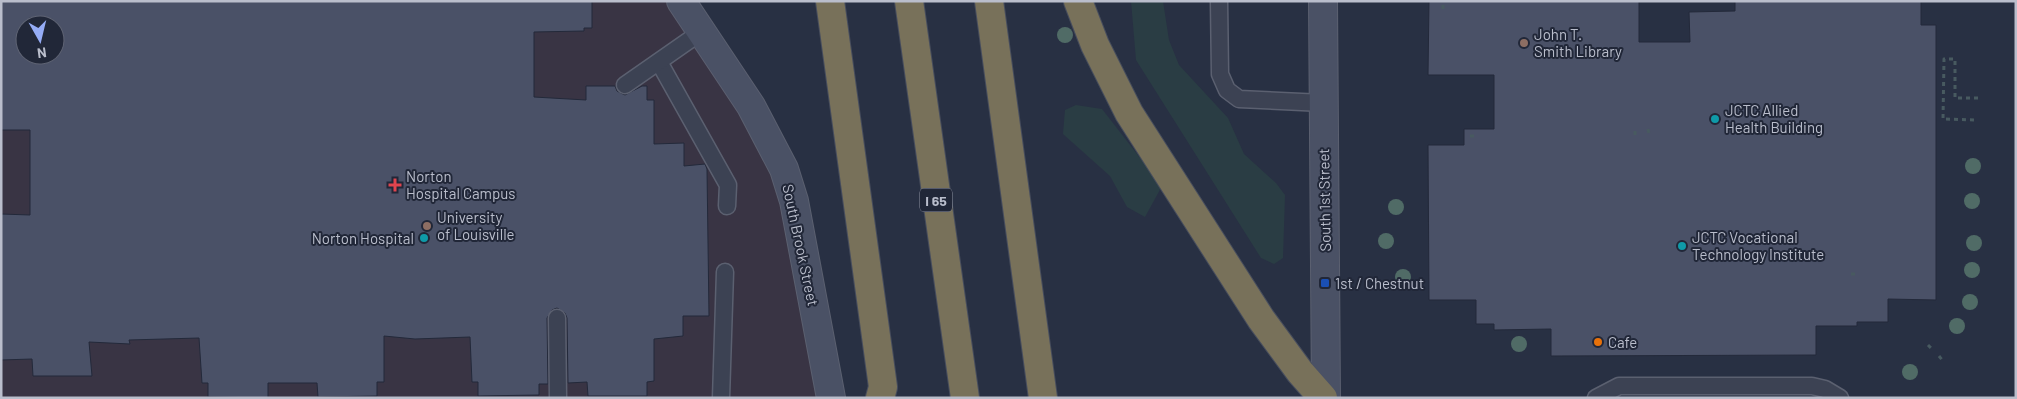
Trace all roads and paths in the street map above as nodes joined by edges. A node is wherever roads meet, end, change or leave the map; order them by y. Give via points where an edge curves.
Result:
1 (681, 1) edge
2 (830, 1) edge
3 (909, 1) edge
4 (989, 1) edge
5 (1078, 1) edge
6 (1219, 1) edge
7 (1323, 1) edge
8 (1443, 4) dead end
9 (1442, 9) dead end
10 (701, 32) junction
11 (659, 62) junction
12 (625, 86) dead end
13 (1978, 98) dead end
14 (1323, 103) junction
15 (1978, 120) dead end
16 (1635, 129) dead end
17 (1648, 129) dead end
18 (1649, 134) dead end
19 (1635, 135) dead end
20 (1470, 136) dead end
21 (1475, 136) dead end
22 (727, 206) dead end
23 (725, 272) dead end
24 (1851, 274) dead end
25 (1857, 274) dead end
26 (557, 318) dead end
27 (1928, 345) dead end
28 (1932, 350) dead end
29 (1939, 356) dead end
30 (1943, 361) dead end
31 (558, 398) edge
32 (721, 398) edge
33 (831, 398) edge
34 (880, 398) edge
35 (965, 398) edge
36 (1043, 398) edge
37 (1324, 398) edge
38 (1596, 398) edge
39 (1840, 398) edge

1 - 10 street, South Brook Street
2 - 34 highway via 883,387
3 - 35 highway, I 65
4 - 36 highway
5 - 37 highway via 1095,45 1129,113 1261,319 1300,372
6 - 14 lane via 1220,74 1227,90 1239,99
7 - 14 street, South 1st Street
8 - 9 path
10 - 11 lane
10 - 33 street, South Brook Street via 751,106 784,169 794,201
11 - 12 lane
11 - 22 lane via 728,185
13 - 15 path via 1955,98 1955,59 1944,59 1943,119
14 - 37 street, South 1st Street
16 - 19 path
17 - 18 path
20 - 21 path
23 - 32 lane
24 - 25 path
26 - 31 lane
27 - 28 path
29 - 30 path
38 - 39 lane via 1619,386 1812,386

